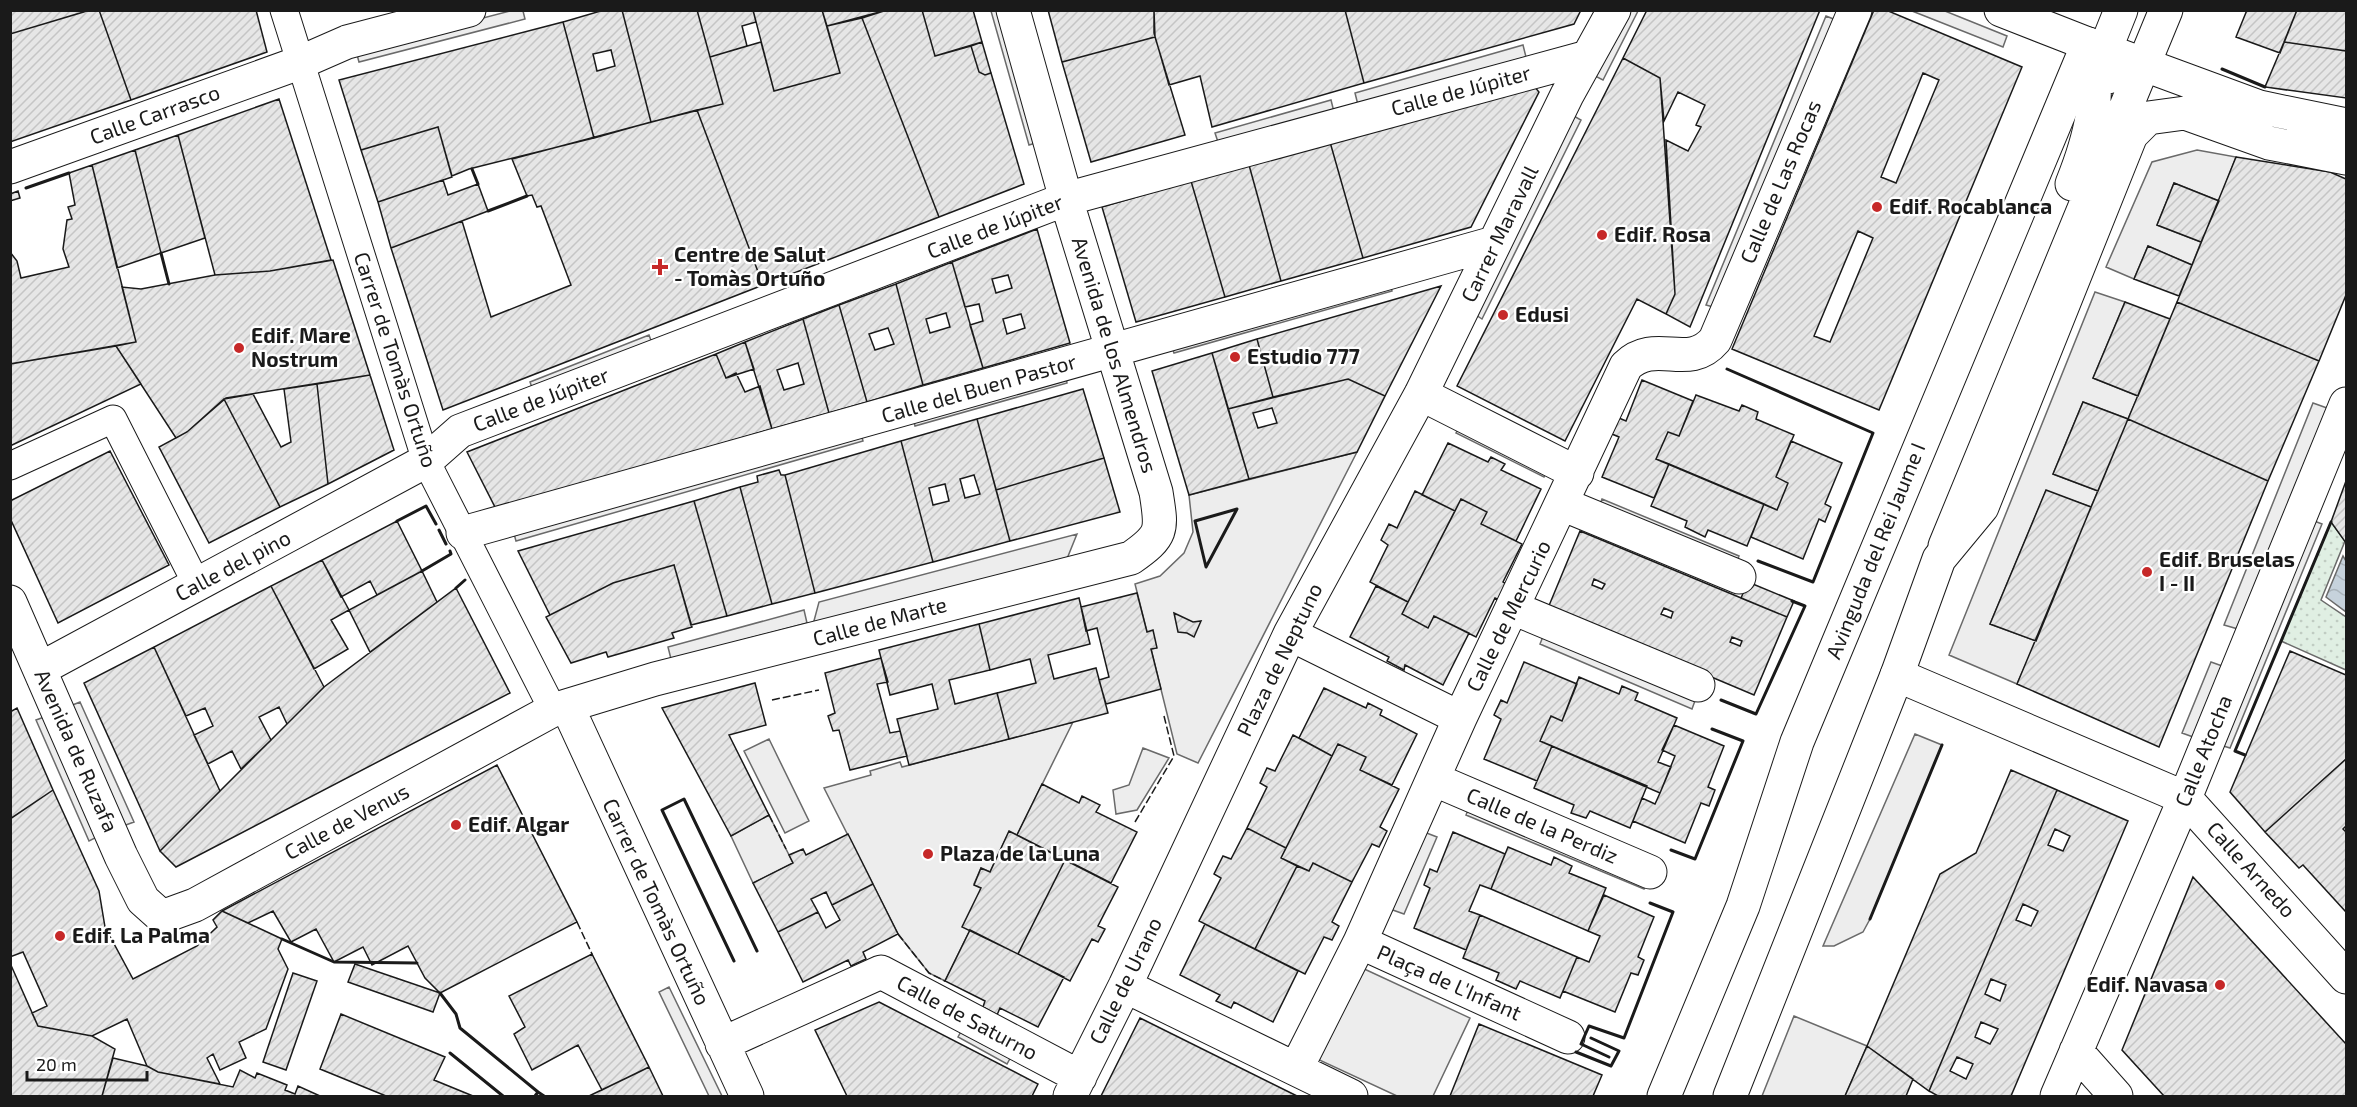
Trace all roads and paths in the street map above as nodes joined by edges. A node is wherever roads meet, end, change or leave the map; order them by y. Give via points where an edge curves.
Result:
1 (284, 10) edge
2 (468, 10) edge
3 (1013, 10) edge
4 (1614, 10) edge
5 (1855, 10) edge
6 (2001, 10) edge
7 (2102, 10) edge
8 (2121, 10) edge
9 (2166, 10) edge
10 (2096, 47) junction
11 (1588, 57) junction
12 (299, 63) junction
13 (2143, 64) junction
14 (2131, 95) junction
15 (2185, 113) junction
16 (2346, 125) edge
17 (2346, 158) edge
18 (10, 167) edge
19 (1066, 199) junction
20 (1494, 243) junction
21 (1705, 351) joint
22 (1112, 352) junction
23 (1421, 394) junction
24 (2346, 404) edge
25 (1386, 457) joint
26 (426, 461) junction
27 (10, 466) edge
28 (1577, 473) junction
29 (1156, 492) joint
30 (1562, 504) junction
31 (463, 533) junction
32 (1940, 559) junction
33 (1739, 577) dead end
34 (197, 585) junction
35 (10, 602) edge
36 (1513, 608) junction
37 (1290, 634) junction
38 (40, 669) junction
39 (1897, 675) junction
40 (1698, 686) dead end
41 (560, 708) junction
42 (1460, 718) junction
43 (1433, 779) junction
44 (2185, 798) junction
45 (1182, 866) joint
46 (1650, 872) dead end
47 (143, 900) joint
48 (1360, 942) junction
49 (2346, 977) edge
50 (1125, 986) junction
51 (1568, 1037) dead end
52 (722, 1044) junction
53 (2076, 1051) junction
54 (1296, 1069) junction
55 (1075, 1087) edge
56 (747, 1096) edge
57 (1351, 1096) edge
58 (1664, 1096) edge
59 (1730, 1096) edge
60 (2057, 1096) edge
61 (2116, 1096) edge

1 - 12 street, Carrer de Tomàs Ortuño
2 - 12 street, Calle Carrasco via 347,42
3 - 19 street, Avenida de los Almendros
4 - 11 street, Carrer Maravall
5 - 21 street, Calle de Las Rocas via 1715,340
6 - 10 street
7 - 10 street, Avinguda del Rei Jaume I
8 - 10 street
9 - 13 street
10 - 13 street
10 - 14 street via 2108,78
10 - 32 street via 2096,96 2084,154 1943,498
10 - 58 street, Avinguda del Rei Jaume I via 1797,742 1743,906
11 - 19 street, Calle de Júpiter
11 - 20 street, Carrer Maravall
12 - 18 street, Calle Carrasco
12 - 26 street, Carrer de Tomàs Ortuño
13 - 14 street
13 - 16 street via 2259,107
14 - 15 street
14 - 32 street
15 - 17 street via 2269,143
15 - 32 street via 2148,118 2131,135 1983,507
19 - 22 street, Avenida de los Almendros
19 - 26 street, Calle de Júpiter via 460,431
20 - 22 street, Calle del Buen Pastor
20 - 23 street, Carrer Maravall
21 - 28 street, Calle de Mercurio via 1636,356 1626,366
22 - 29 street, Avenida de los Almendros
22 - 31 street, Calle del Buen Pastor
23 - 25 street, Carrer Maravall
23 - 28 street
24 - 44 street, Calle Atocha
25 - 37 street, Plaza de Neptuno
26 - 31 street, Carrer de Tomàs Ortuño
26 - 34 street, Calle del pino
27 - 34 street via 113,419
28 - 30 street, Calle de Mercurio
29 - 41 street, Calle de Marte via 1161,522 1155,541 1131,558 655,679
30 - 33 street
30 - 36 street, Calle de Mercurio
31 - 41 street, Carrer de Tomàs Ortuño
32 - 39 street
34 - 38 street, Calle del pino
35 - 38 street, Avenida de Ruzafa
36 - 40 street
36 - 42 street, Calle de Mercurio
37 - 42 street
37 - 45 street, Plaza de Neptuno
38 - 47 street, Avenida de Ruzafa
39 - 44 street, Calle Arnedo
39 - 59 street
41 - 47 street, Calle de Venus via 195,905 162,917
41 - 52 street, Carrer de Tomàs Ortuño
42 - 43 street, Calle de Mercurio
43 - 46 street, Calle de la Perdiz
43 - 48 street, Calle de Mercurio
44 - 49 street, Calle Arnedo
44 - 53 street, Calle Atocha
45 - 50 street, Calle de Urano
48 - 51 street, Plaça de L'Infant
48 - 54 street, Plaça de L'Infant
50 - 54 street
50 - 55 street, Calle de Urano
52 - 55 street, Calle de Saturno via 881,972
52 - 56 street, Carrer de Tomàs Ortuño
53 - 60 street, Calle Atocha
53 - 61 street
54 - 57 street

